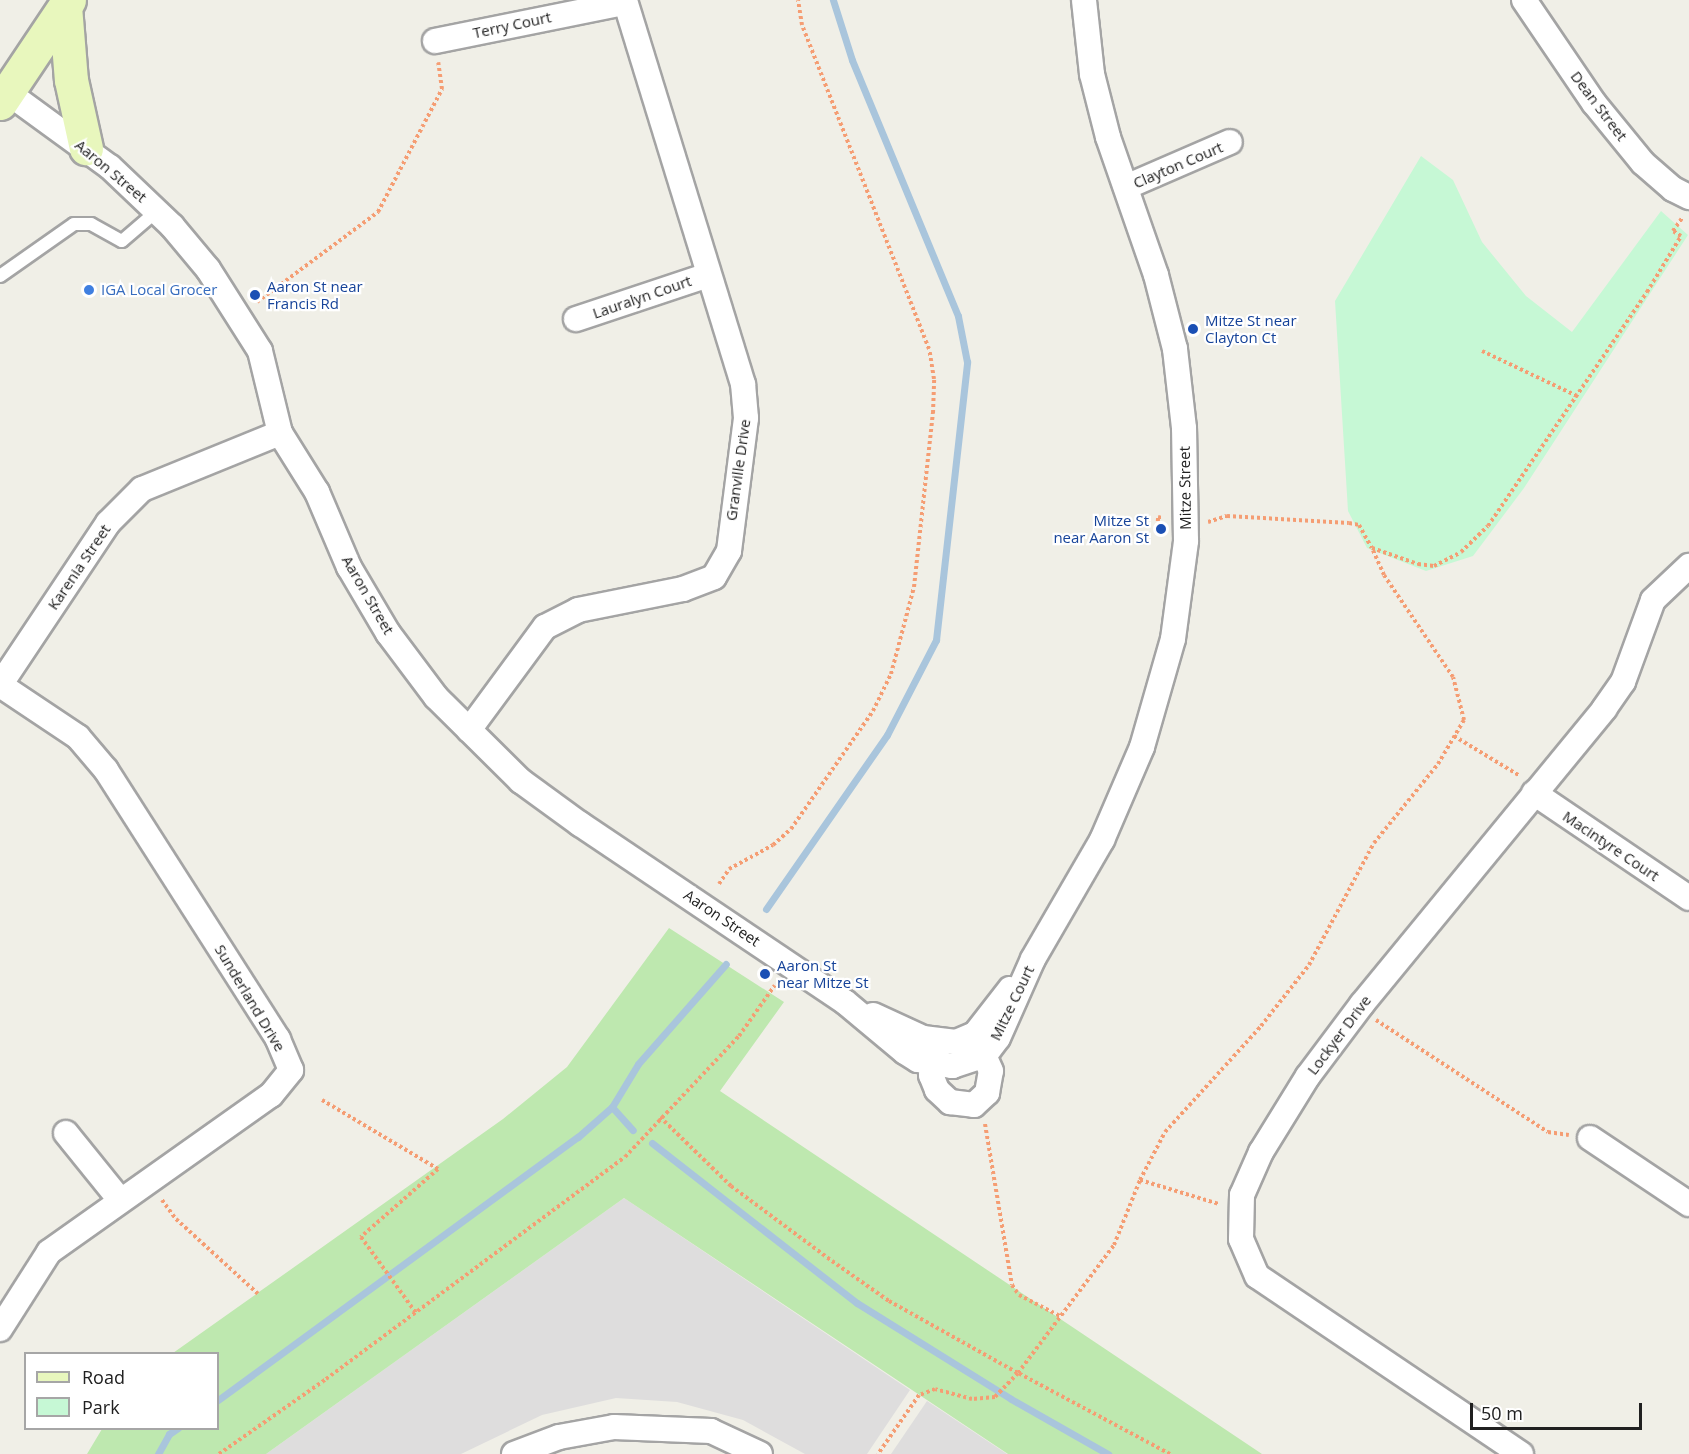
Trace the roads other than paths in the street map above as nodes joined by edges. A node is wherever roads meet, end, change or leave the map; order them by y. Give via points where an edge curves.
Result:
1 (1084, 0) edge
2 (1524, 0) edge
3 (624, 2) edge
4 (67, 3) edge
5 (435, 41) road end
6 (4, 97) edge
7 (1230, 142) dead end
8 (86, 148) junction
9 (1126, 187) junction
10 (1689, 197) edge
11 (157, 211) junction
12 (708, 275) junction
13 (0, 276) edge
14 (576, 319) dead end
15 (280, 433) junction
16 (1689, 566) edge
17 (0, 685) edge
18 (469, 730) junction
19 (1534, 793) junction
20 (1689, 898) edge
21 (1033, 958) joint
22 (957, 1050) junction
23 (66, 1133) dead end
24 (1590, 1138) road end
25 (120, 1200) junction
26 (1689, 1204) edge
27 (0, 1329) edge
28 (514, 1454) edge
29 (760, 1454) edge
30 (1521, 1454) edge

1 - 9 street, Mitze Street via 1092,74
2 - 10 street, Dean Street via 1594,103 1643,163 1673,189
3 - 5 street, Terry Court
3 - 12 street, Granville Drive
4 - 6 main road
4 - 8 main road via 71,80
6 - 8 street, Aaron Street
7 - 9 street, Clayton Court
8 - 11 street, Aaron Street
9 - 21 street, Mitze Street via 1156,275 1175,349 1184,428 1186,541 1173,639 1142,747 1102,840
11 - 13 lane via 122,241 92,224 74,224
11 - 15 street, Aaron Street via 208,269 260,351
12 - 14 street, Lauralyn Court
12 - 18 street, Granville Drive via 743,384 746,418 729,551 714,577 683,589 578,610 545,627
15 - 17 street, Karenia Street via 142,489 108,523
15 - 18 street, Aaron Street via 317,492 349,567 388,633 436,697
16 - 19 street, Lockyer Drive via 1653,600 1623,682
17 - 25 street, Sunderland Drive via 78,737 106,770 278,1039 291,1070 271,1095
18 - 22 street, Aaron Street via 521,781 580,824 845,1002
19 - 20 street, Macintyre Court
19 - 30 street, Lockyer Drive via 1308,1076 1261,1152 1242,1195 1241,1239 1257,1276
21 - 22 street, Mitze Court via 998,1038
22 - 22 street via 990,1082 987,1093 974,1105 958,1105 943,1097 933,1083
23 - 25 street
24 - 26 street
25 - 27 street, Sunderland Drive via 49,1252
28 - 29 street via 559,1437 635,1427 711,1431

